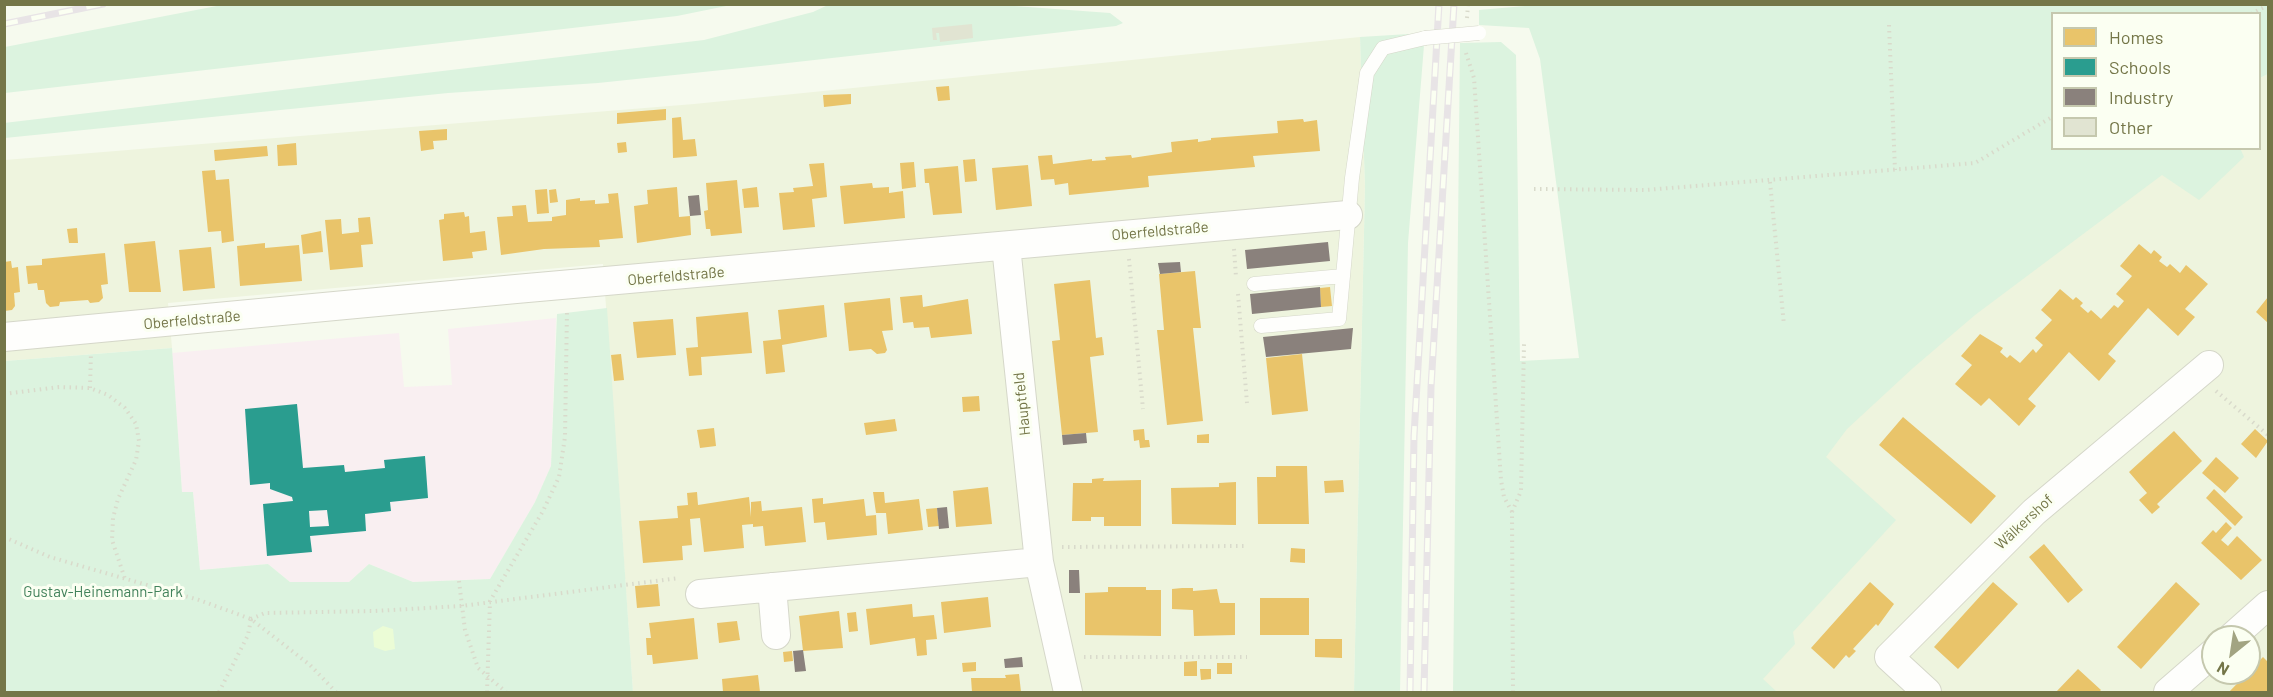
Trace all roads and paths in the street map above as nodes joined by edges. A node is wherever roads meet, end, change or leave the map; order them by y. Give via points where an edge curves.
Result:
1 (1468, 4) edge
2 (1889, 25) dead end
3 (1473, 30) joint
4 (1465, 50) dead end
5 (2051, 118) edge
6 (1895, 170) junction
7 (1770, 182) junction
8 (1534, 189) dead end
9 (1348, 215) junction
10 (1232, 224) junction
11 (1126, 234) junction
12 (1006, 246) junction
13 (1343, 276) junction
14 (1254, 284) dead end
15 (567, 286) junction
16 (1784, 325) dead end
17 (1261, 326) dead end
18 (91, 329) junction
19 (4, 338) edge
20 (1524, 344) dead end
21 (2203, 370) joint
22 (90, 388) junction
23 (4, 394) edge
24 (1247, 403) dead end
25 (1143, 409) dead end
26 (2268, 435) edge
27 (1512, 512) junction
28 (4, 537) edge
29 (1245, 546) dead end
30 (1038, 555) junction
31 (125, 579) junction
32 (459, 581) dead end
33 (772, 587) junction
34 (700, 594) joint
35 (490, 601) junction
36 (2268, 605) edge
37 (461, 606) junction
38 (251, 619) junction
39 (2246, 625) edge
40 (776, 635) dead end
41 (1059, 657) junction
42 (1247, 657) dead end
43 (2201, 664) edge
44 (487, 678) junction
45 (219, 693) edge
46 (336, 693) edge
47 (487, 693) edge
48 (506, 693) edge
49 (1068, 693) edge
50 (1513, 693) edge
51 (1927, 693) edge
52 (2168, 693) edge

1 - 3 path
2 - 6 path
3 - 9 lane, bridge via 1383,48 1374,58 1367,73
4 - 27 path via 1474,78 1501,480
5 - 6 path via 1975,163
6 - 7 path
7 - 8 path via 1646,190
7 - 16 path
9 - 10 street, Oberfeldstraße
9 - 13 lane
10 - 11 street, Oberfeldstraße
10 - 24 path
11 - 12 street, Oberfeldstraße
11 - 25 path
12 - 15 street, Oberfeldstraße
12 - 30 street, Hauptfeld
13 - 14 lane
13 - 17 lane via 1339,319
15 - 18 street, Oberfeldstraße
15 - 35 path via 565,437 559,477 543,512
18 - 19 street, Oberfeldstraße
18 - 22 path
20 - 27 path via 1521,491
21 - 26 path
21 - 51 street, Wälkershof via 2034,512 1889,657
22 - 23 path via 59,387
22 - 31 path via 125,408 136,424 136,460 118,499 112,540
27 - 50 path
28 - 31 path via 50,557
29 - 30 path
30 - 33 street
30 - 41 street, Hauptfeld
31 - 38 path
32 - 37 path
33 - 34 street
33 - 40 street
34 - 35 path via 687,577
35 - 37 path
35 - 44 path
36 - 39 street
37 - 38 path via 265,613
37 - 44 path via 478,668
38 - 45 path via 248,635
38 - 46 path via 310,665
41 - 42 path
41 - 49 street, Hauptfeld
43 - 52 street
44 - 47 path
44 - 48 path

